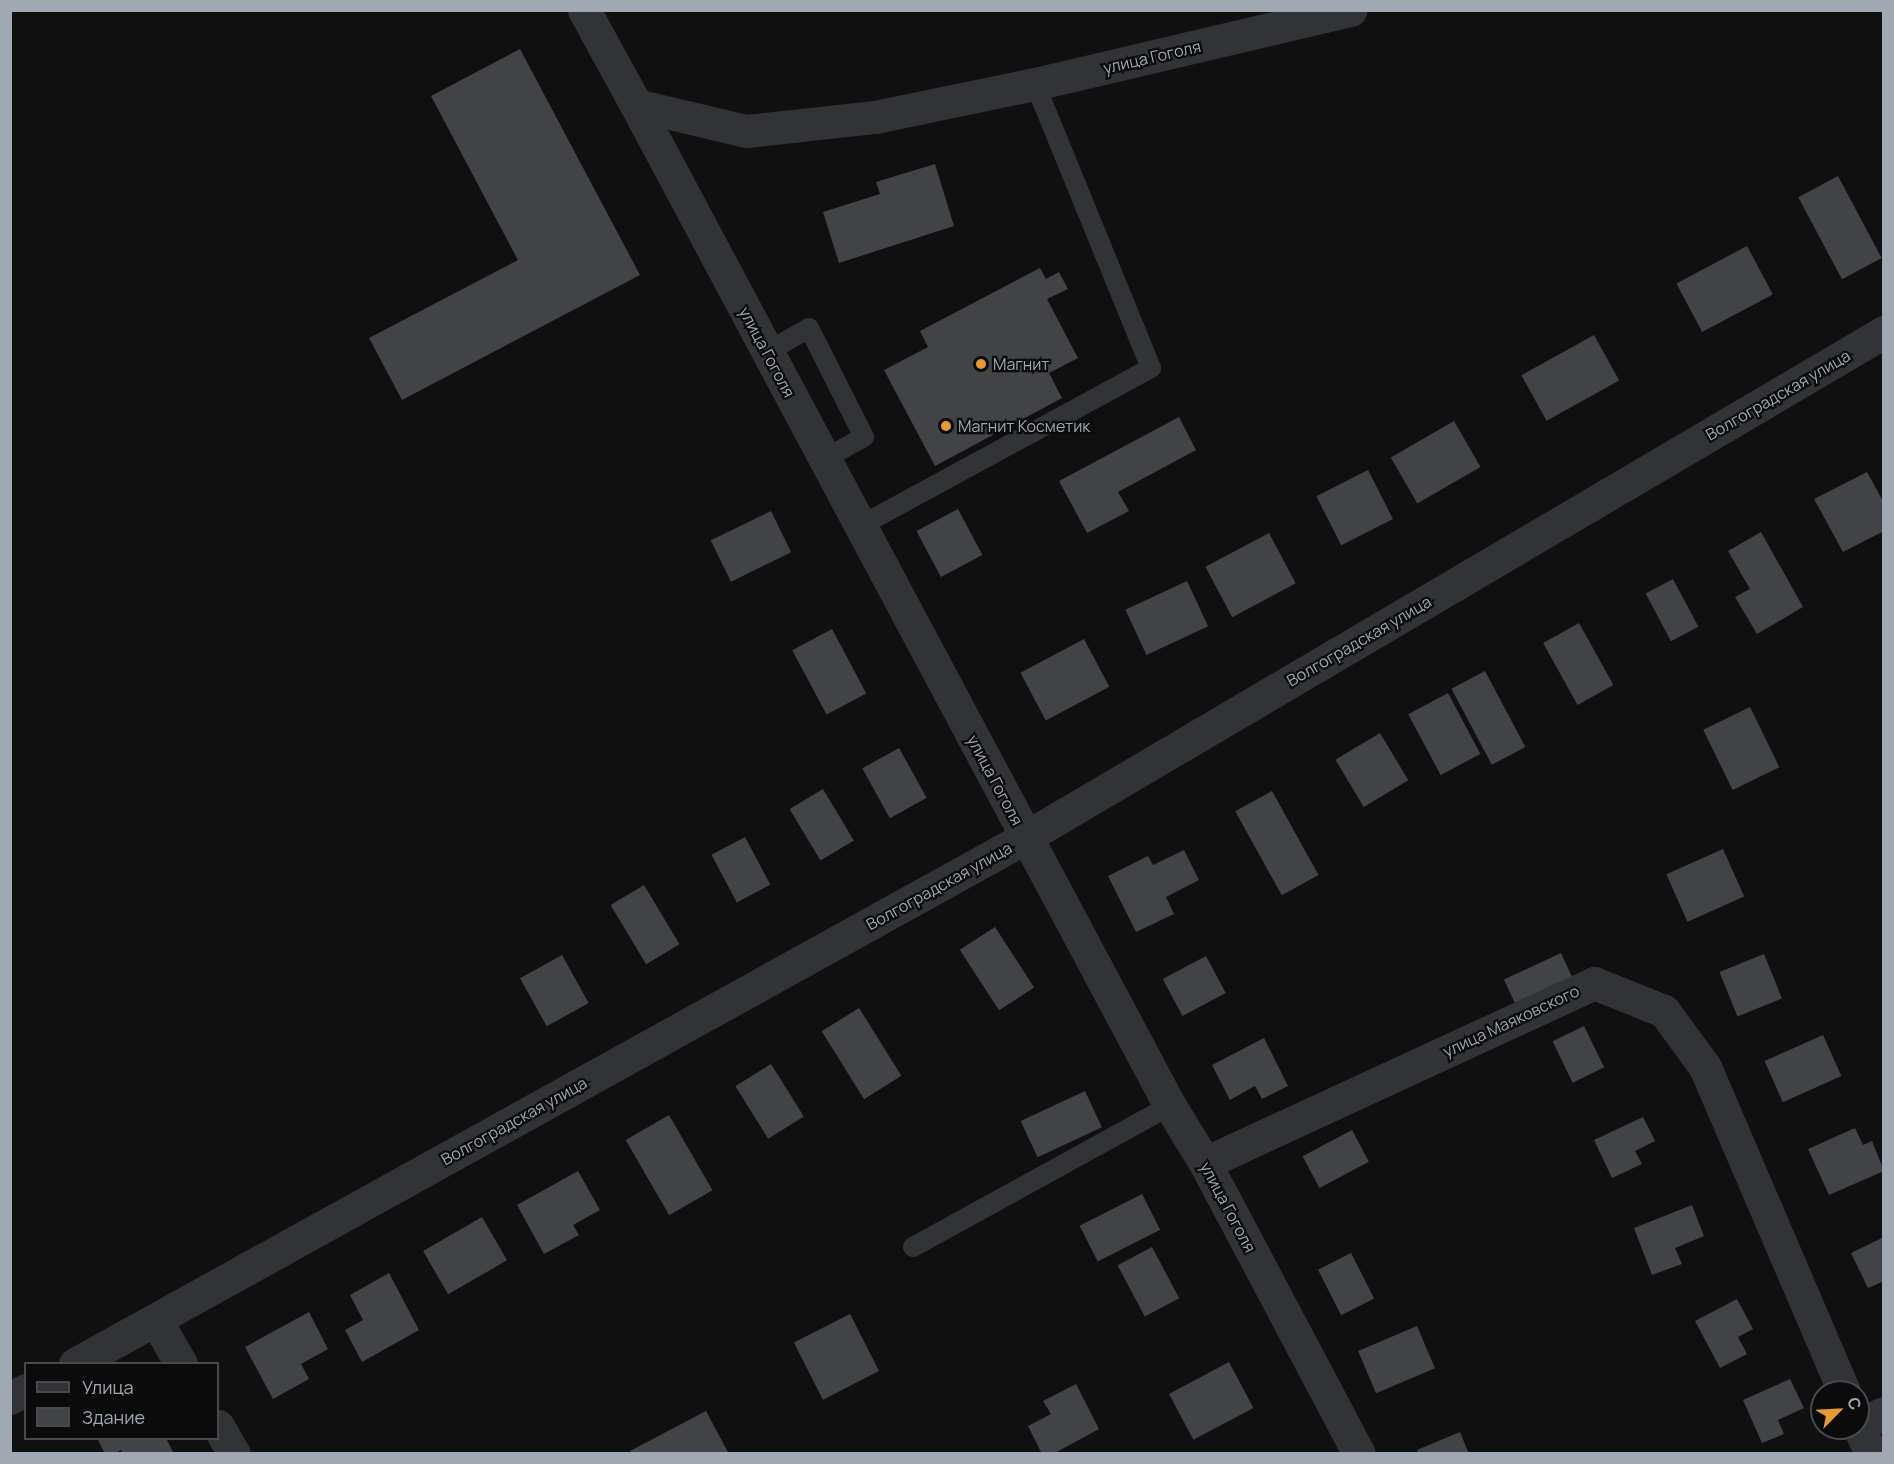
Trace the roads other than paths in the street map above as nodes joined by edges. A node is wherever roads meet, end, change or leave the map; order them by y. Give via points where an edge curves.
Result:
1 (584, 10) edge
2 (1350, 10) edge
3 (1035, 84) junction
4 (636, 105) junction
5 (1883, 336) edge
6 (767, 352) junction
7 (824, 459) junction
8 (860, 526) junction
9 (1026, 837) junction
10 (1170, 1106) junction
11 (1205, 1162) junction
12 (913, 1247) dead end
13 (156, 1320) junction
14 (79, 1362) edge
15 (180, 1362) edge
16 (1839, 1380) edge
17 (24, 1391) edge
18 (10, 1398) edge
19 (1884, 1413) edge
20 (1870, 1419) edge
21 (219, 1428) edge
22 (1865, 1440) edge
23 (234, 1454) edge
24 (1359, 1454) edge
25 (1871, 1454) edge

1 - 4 street, улица Гоголя
2 - 3 street, улица Гоголя
3 - 4 street, улица Гоголя via 875,117 746,130
3 - 8 lane via 1151,368
4 - 6 street, улица Гоголя
5 - 9 street, Волгоградская улица
6 - 7 street, улица Гоголя
6 - 7 lane via 809,328 864,437
7 - 8 street, улица Гоголя
8 - 9 street, улица Гоголя
9 - 10 street, улица Гоголя
9 - 13 street, Волгоградская улица
10 - 11 street, улица Гоголя
10 - 12 lane
11 - 16 street, улица Маяковского via 1594,983 1664,1011 1705,1067
11 - 24 street, улица Гоголя
13 - 14 street, Волгоградская улица
13 - 15 street
17 - 18 street
19 - 20 street
21 - 23 street
22 - 25 street

